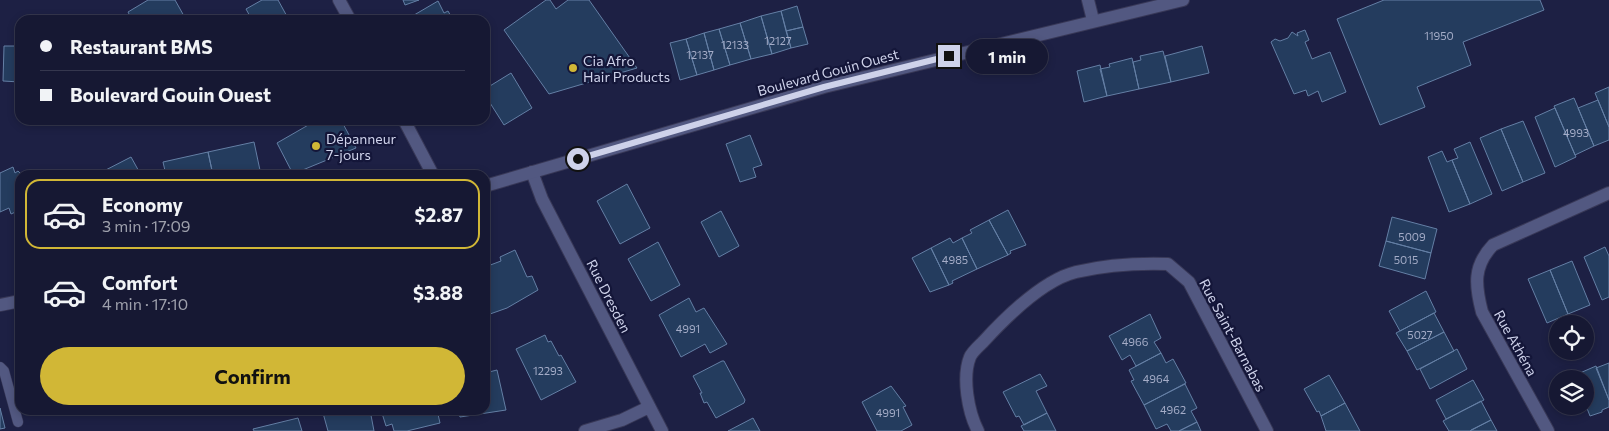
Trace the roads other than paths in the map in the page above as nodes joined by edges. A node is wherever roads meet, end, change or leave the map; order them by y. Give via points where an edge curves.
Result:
1 (339, 0) edge
2 (1088, 0) edge
3 (1183, 0) edge
4 (347, 15) edge
5 (1093, 20) junction
6 (407, 125) edge
7 (430, 170) edge
8 (532, 172) junction
9 (490, 185) edge
10 (1609, 193) edge
11 (15, 302) edge
12 (0, 305) edge
13 (0, 367) edge
14 (650, 407) junction
15 (15, 411) edge
16 (16, 415) edge
17 (18, 422) dead end
18 (585, 431) edge
19 (662, 431) edge
20 (978, 431) edge
21 (1267, 431) edge
22 (1548, 431) edge

1 - 4 street
2 - 5 street
3 - 5 street, Boulevard Gouin Ouest
5 - 8 street, Boulevard Gouin Ouest via 824,87
6 - 7 street
8 - 9 street, Boulevard Gouin Ouest
8 - 14 street, Rue Dresden via 542,199
10 - 22 street, Rue Athéna via 1493,245 1482,257 1478,272 1476,290 1482,312
11 - 12 street
13 - 15 lane
14 - 18 street
14 - 19 street, Rue Dresden
16 - 17 lane
20 - 21 street, Rue Saint-Barnabas via 972,420 966,388 970,356 996,328 1033,294 1075,272 1136,263 1168,264 1189,282

